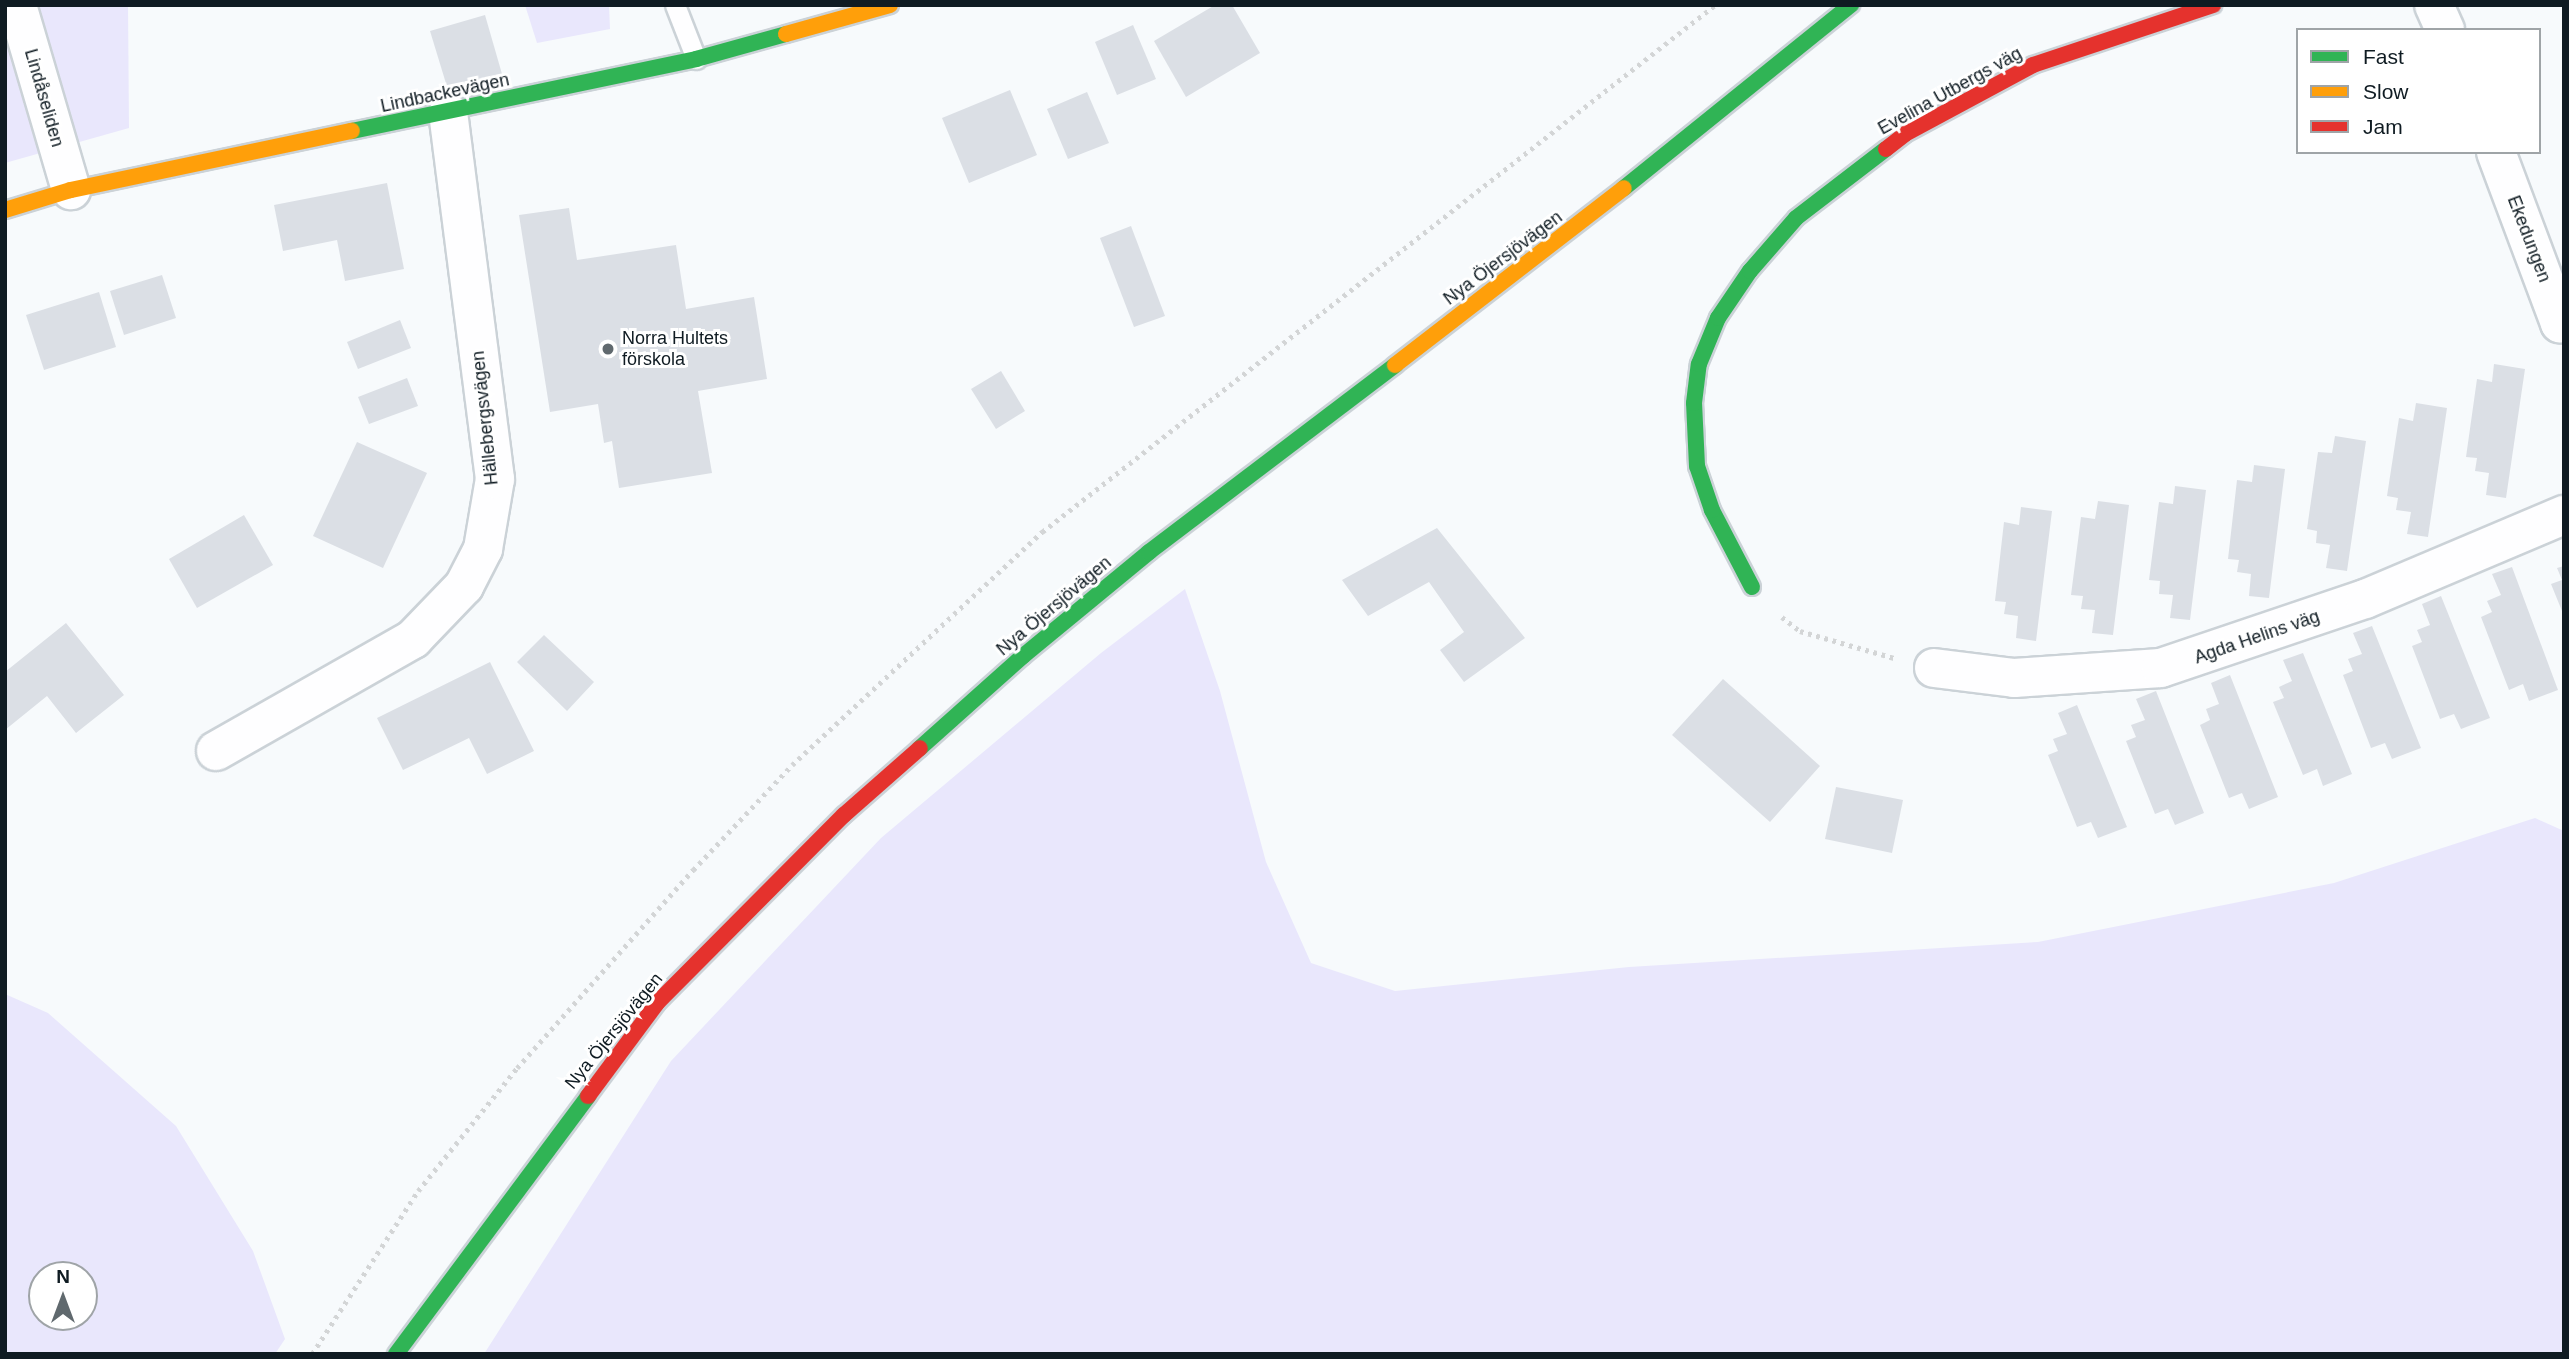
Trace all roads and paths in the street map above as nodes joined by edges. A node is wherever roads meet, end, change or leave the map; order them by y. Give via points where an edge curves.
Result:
1 (17, 5) edge
2 (675, 5) edge
3 (890, 5) edge
4 (1851, 5) edge
5 (2213, 5) edge
6 (2434, 5) edge
7 (2444, 28) edge
8 (696, 59) junction
9 (448, 113) junction
10 (2497, 154) edge
11 (71, 190) junction
12 (5, 210) edge
13 (2563, 325) edge
14 (2564, 515) edge
15 (1752, 587) joint
16 (1934, 668) joint
17 (216, 751) dead end
18 (396, 1354) edge

1 - 11 street, Lindåseliden
2 - 8 lane
3 - 8 street, Lindbackevägen
4 - 18 street, Nya Öjersjövägen via 1570,232 1149,552 1023,656 844,815 657,1003
5 - 15 street, Evelina Utbergs väg via 2033,65 1905,134 1796,218 1750,271 1718,318 1699,364 1694,403 1697,466 1712,510
6 - 7 street
8 - 9 street, Lindbackevägen
9 - 11 street, Lindbackevägen
9 - 17 street, Hällebergsvägen via 495,479 483,549 464,586 413,639
10 - 13 street, Ekedungen
11 - 12 street, Lindbackevägen
14 - 16 street, Agda Helins väg via 2365,599 2161,668 2014,677
15 - 16 path via 1768,607 1800,631

